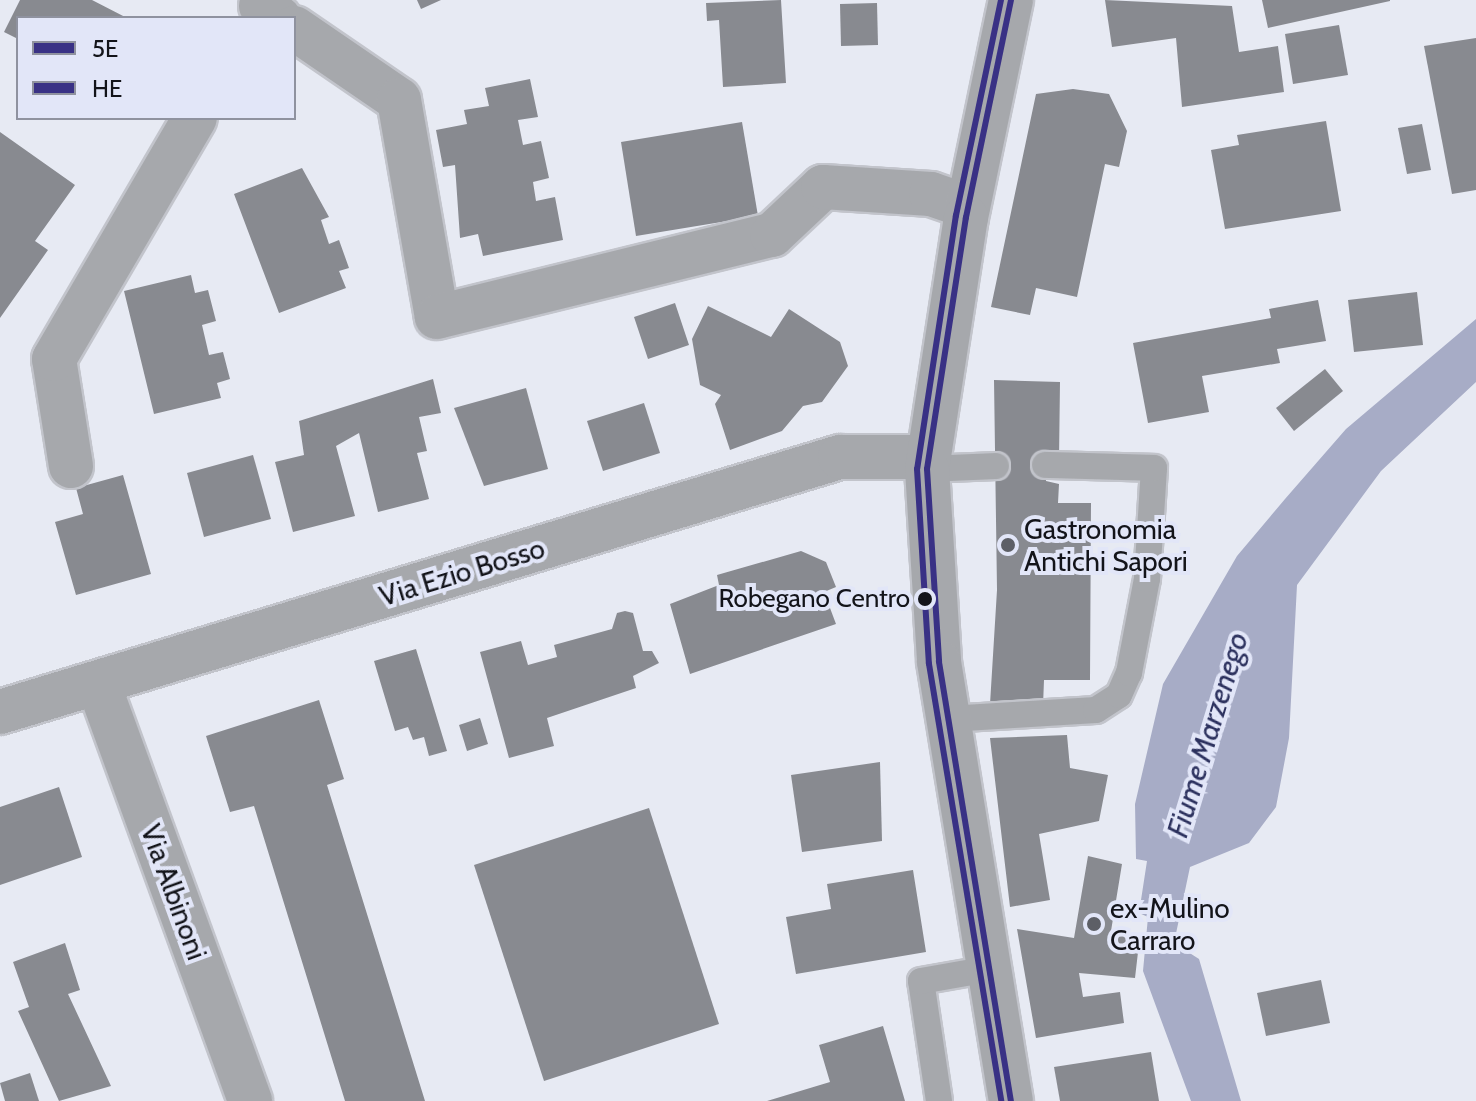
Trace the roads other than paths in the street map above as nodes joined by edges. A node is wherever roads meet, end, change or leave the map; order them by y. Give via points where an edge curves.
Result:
1 (1011, 0) edge
2 (296, 31) edge
3 (194, 120) edge
4 (968, 207) junction
5 (927, 463) junction
6 (1045, 465) dead end
7 (71, 466) dead end
8 (996, 466) dead end
9 (98, 683) junction
10 (0, 712) edge
11 (948, 719) junction
12 (989, 969) junction
13 (250, 1101) edge
14 (939, 1101) edge
15 (1011, 1101) edge

1 - 4 street
2 - 4 street via 399,100 437,317 772,235 823,187 931,194
3 - 7 street via 54,359
4 - 5 street
5 - 8 lane
5 - 9 street, Via Ezio Bosso via 840,457
5 - 11 street via 931,600
6 - 11 lane via 1154,468 1147,579 1129,673 1119,695 1096,710
9 - 10 street, Via Ezio Bosso
9 - 13 street, Via Albinoni
11 - 12 street
12 - 14 lane via 921,981
12 - 15 street

